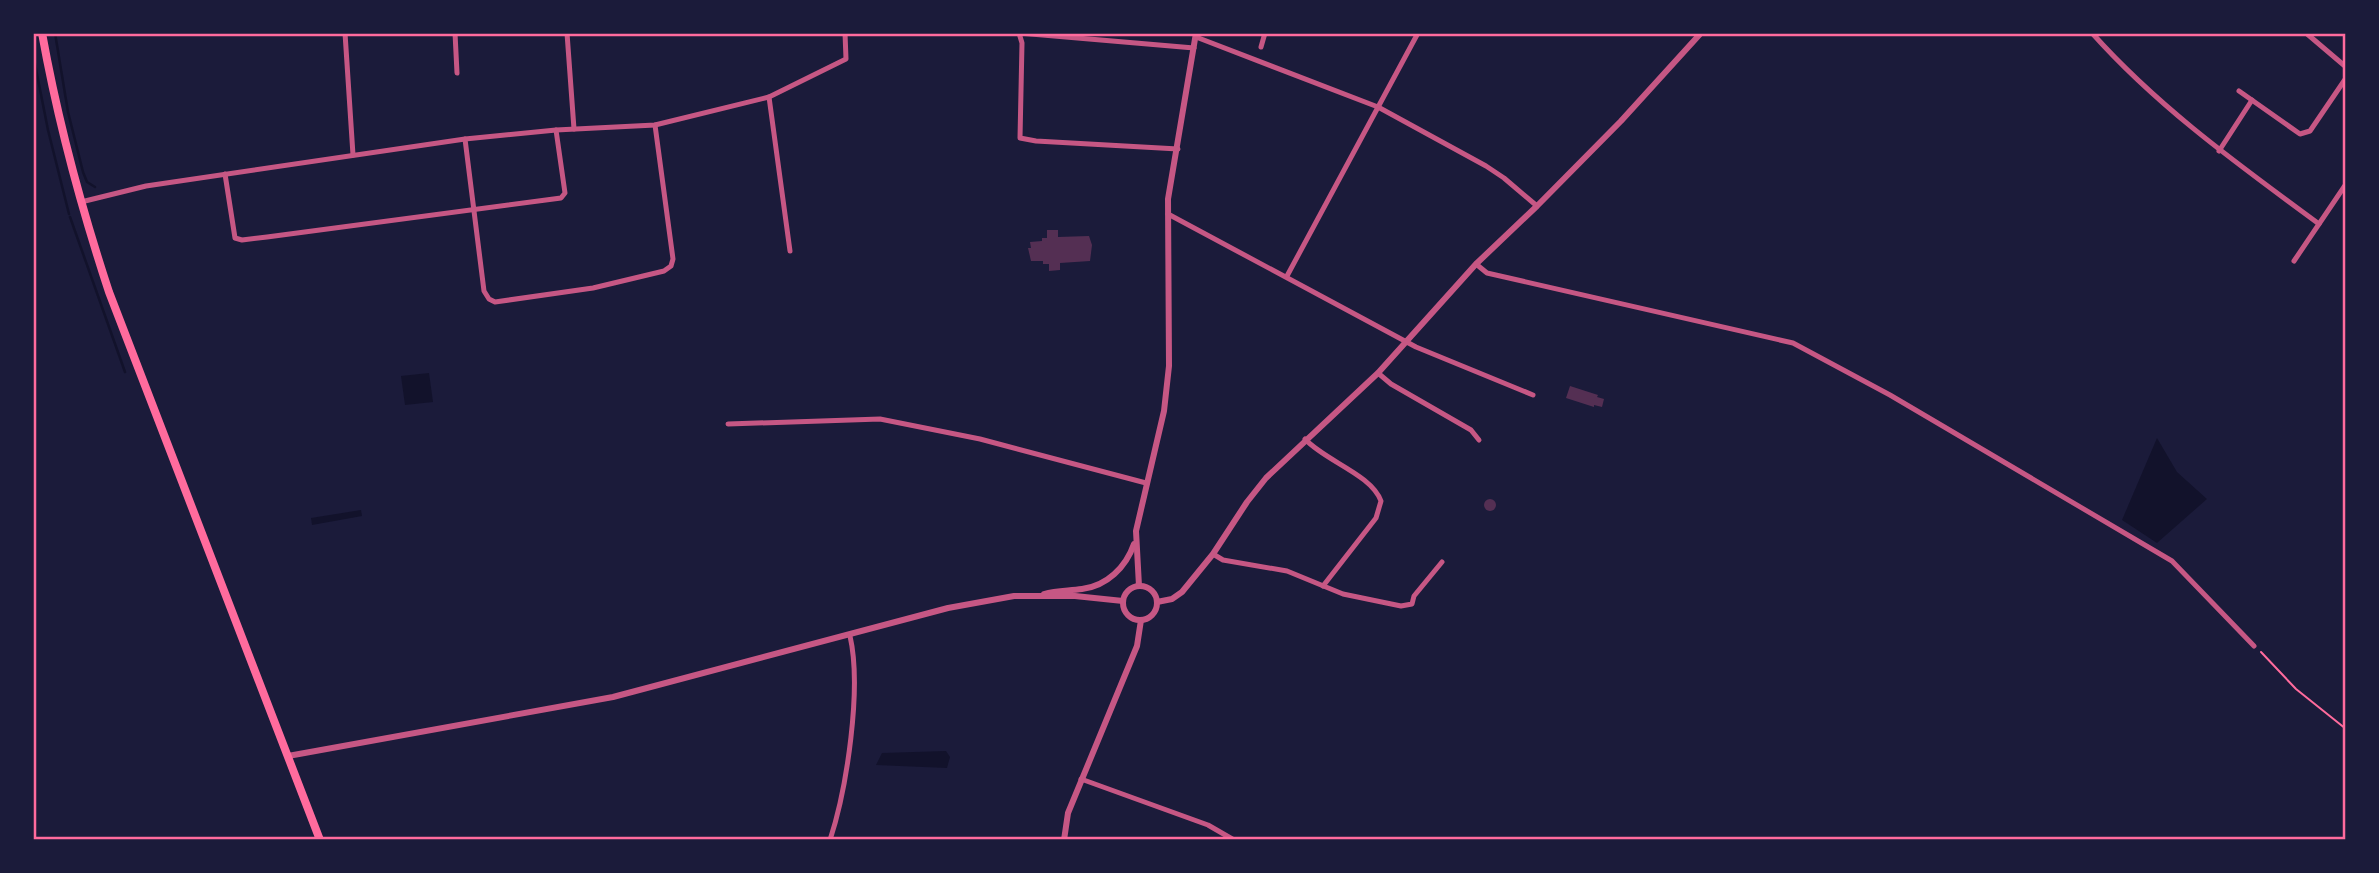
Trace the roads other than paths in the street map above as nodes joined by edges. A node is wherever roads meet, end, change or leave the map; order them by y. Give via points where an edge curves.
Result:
1 (42, 33) edge
2 (345, 33) edge
3 (456, 33) edge
4 (567, 33) edge
5 (845, 33) edge
6 (1019, 33) edge
7 (1265, 33) edge
8 (1418, 33) edge
9 (1700, 33) edge
10 (2092, 33) edge
11 (2306, 33) edge
12 (1196, 35) edge
13 (1262, 47) dead end
14 (1194, 48) junction
15 (2346, 67) edge
16 (457, 73) dead end
17 (2346, 78) edge
18 (2239, 91) dead end
19 (769, 97) junction
20 (2252, 100) junction
21 (1378, 107) junction
22 (655, 125) junction
23 (574, 129) junction
24 (556, 130) junction
25 (465, 139) junction
26 (1178, 149) junction
27 (2219, 151) junction
28 (353, 155) junction
29 (225, 174) junction
30 (2346, 184) edge
31 (81, 202) junction
32 (1537, 206) junction
33 (474, 210) junction
34 (1168, 214) junction
35 (2319, 224) junction
36 (790, 251) dead end
37 (2294, 261) dead end
38 (1476, 264) junction
39 (1287, 276) junction
40 (1405, 342) junction
41 (1378, 373) junction
42 (1533, 395) dead end
43 (728, 424) dead end
44 (1305, 439) junction
45 (1479, 440) dead end
46 (1146, 483) junction
47 (1136, 539) junction
48 (1213, 554) junction
49 (1442, 562) dead end
50 (1139, 586) junction
51 (1323, 586) junction
52 (1040, 596) junction
53 (1123, 601) junction
54 (1157, 602) junction
55 (1142, 621) junction
56 (850, 636) junction
57 (2254, 646) road end
58 (288, 756) junction
59 (1080, 779) junction
60 (320, 840) edge
61 (830, 840) edge
62 (1063, 840) edge
63 (1234, 840) edge

1 - 31 main road
2 - 28 street
3 - 16 street
4 - 23 street
5 - 19 street via 846,60
6 - 14 street
6 - 26 street via 1018,135 1022,139
7 - 13 street
8 - 21 street
9 - 32 street
10 - 27 street via 2118,63
11 - 15 street
12 - 14 street
12 - 21 street
14 - 26 street
17 - 20 street via 2304,134
18 - 20 street
19 - 22 street
19 - 36 street
20 - 27 street
21 - 32 street via 1486,166
21 - 39 street
22 - 23 street
22 - 33 street via 673,259 664,271 593,288 495,302 484,291
23 - 24 street
24 - 25 street
24 - 33 street via 564,197
25 - 28 street
25 - 33 street
26 - 34 street
27 - 35 street
28 - 29 street
29 - 31 street
29 - 33 street via 235,238 240,240
30 - 35 street
31 - 58 main road via 139,374
32 - 38 street
34 - 39 street
34 - 46 street via 1169,366 1164,411
35 - 37 street
38 - 40 street
38 - 57 street via 1487,273 1793,343 1891,395 2172,561
39 - 40 street
40 - 41 street
40 - 42 street
41 - 44 street
41 - 45 street via 1471,430
43 - 46 street via 880,419 980,439
44 - 48 street via 1254,494
44 - 51 street via 1374,489 1381,501 1376,518
46 - 47 street
47 - 50 street
47 - 52 street via 1125,563 1103,582
48 - 51 street via 1223,560 1287,571
48 - 54 street via 1182,592
49 - 51 street via 1412,604 1401,606
50 - 53 street via 1128,591
50 - 54 street via 1149,589
52 - 53 street
52 - 56 street via 990,599
53 - 55 street via 1128,615
54 - 55 street via 1154,613
55 - 59 street via 1127,671
56 - 58 street via 613,698
56 - 61 street via 854,657 849,742
58 - 60 main road
59 - 62 street
59 - 63 street via 1208,825

